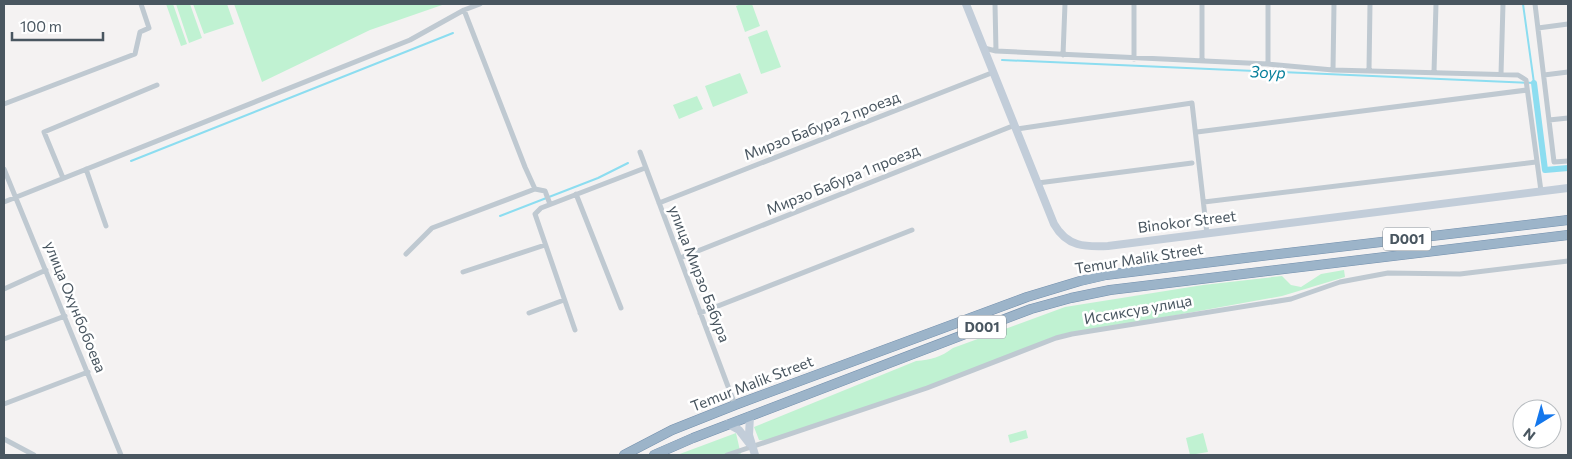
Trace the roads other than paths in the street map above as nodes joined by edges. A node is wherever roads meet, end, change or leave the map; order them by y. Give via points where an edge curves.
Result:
1 (141, 4) edge
2 (480, 4) edge
3 (966, 4) edge
4 (995, 4) edge
5 (1065, 4) edge
6 (1134, 4) edge
7 (1202, 4) edge
8 (1268, 4) edge
9 (1334, 4) edge
10 (1370, 4) edge
11 (1436, 4) edge
12 (1503, 4) edge
13 (1534, 4) edge
14 (464, 10) junction
15 (1568, 24) edge
16 (1538, 28) junction
17 (984, 48) junction
18 (996, 51) junction
19 (1063, 55) junction
20 (1134, 59) junction
21 (1202, 61) junction
22 (1268, 64) junction
23 (1332, 70) junction
24 (1369, 70) junction
25 (994, 72) junction
26 (1434, 72) junction
27 (1568, 72) edge
28 (1501, 74) junction
29 (1544, 74) junction
30 (157, 85) dead end
31 (1527, 90) junction
32 (4, 104) edge
33 (1568, 118) edge
34 (1549, 120) junction
35 (1016, 127) junction
36 (1197, 132) junction
37 (640, 152) dead end
38 (1568, 161) edge
39 (1536, 162) junction
40 (1192, 163) dead end
41 (645, 168) junction
42 (4, 169) edge
43 (86, 169) junction
44 (63, 178) junction
45 (1038, 183) junction
46 (1568, 188) edge
47 (535, 189) junction
48 (1541, 191) junction
49 (576, 194) junction
50 (16, 197) junction
51 (4, 202) edge
52 (1204, 202) junction
53 (658, 203) junction
54 (550, 204) junction
55 (1568, 220) edge
56 (106, 226) dead end
57 (912, 230) dead end
58 (1207, 234) junction
59 (1568, 235) edge
60 (544, 244) junction
61 (406, 254) dead end
62 (680, 258) junction
63 (1245, 258) junction
64 (1568, 261) edge
65 (46, 270) junction
66 (463, 272) dead end
67 (1247, 273) junction
68 (4, 289) edge
69 (564, 300) junction
70 (621, 308) dead end
71 (529, 313) dead end
72 (700, 313) junction
73 (65, 316) junction
74 (575, 330) dead end
75 (4, 339) edge
76 (88, 372) junction
77 (4, 404) edge
78 (735, 405) junction
79 (750, 416) junction
80 (728, 424) junction
81 (4, 439) edge
82 (753, 451) edge
83 (34, 455) edge
84 (121, 455) edge
85 (624, 455) edge
86 (654, 455) edge
87 (727, 455) edge

1 - 32 street via 150,28 140,32 136,54
2 - 14 street
3 - 17 main road, Binokor Street
4 - 18 street
5 - 19 street
6 - 20 street
7 - 21 street
8 - 22 street
9 - 23 street
10 - 24 street
11 - 26 street
12 - 28 street
13 - 16 street
14 - 43 street via 410,40
14 - 47 street
15 - 16 street
16 - 29 street
17 - 18 street
17 - 25 main road, Binokor Street
18 - 19 street
19 - 20 street
20 - 21 street
21 - 22 street
22 - 23 street
23 - 24 street
24 - 26 street
25 - 35 main road, Binokor Street
25 - 53 street, Мирзо Бабура 2 проезд
26 - 28 street
27 - 29 street
28 - 31 street via 1518,75 1526,80
29 - 34 street
30 - 44 street via 44,132
31 - 36 street
31 - 39 street
33 - 34 street
34 - 38 street via 1554,162
35 - 36 street, Мирзо Бабура 1 проезд via 1192,103
35 - 45 main road, Binokor Street
35 - 62 street, Мирзо Бабура 1 проезд
36 - 52 street
37 - 41 street, улица Мирзо Бабура
39 - 48 street
39 - 52 street
40 - 45 street
41 - 49 street
41 - 53 street, улица Мирзо Бабура
42 - 50 street, улица Охунбобоева
43 - 44 street
43 - 56 street
44 - 50 street
45 - 58 main road, Binokor Street via 1056,228 1073,244 1108,246
46 - 48 main road, Binokor Street
47 - 54 street via 545,191
47 - 61 street via 432,228
48 - 58 main road, Binokor Street
49 - 54 street
49 - 70 street
50 - 51 street
50 - 65 street, улица Охунбобоева
52 - 58 street
53 - 62 street, улица Мирзо Бабура
54 - 60 street via 538,209 534,217
55 - 63 highway, Temur Malik Street / D001
57 - 72 street
59 - 67 highway, Temur Malik Street / D001
60 - 66 street
60 - 69 street
62 - 72 street, улица Мирзо Бабура
63 - 67 highway
63 - 78 highway, Temur Malik Street / D001 via 1106,275 1053,288
64 - 82 street, Иссиксув улица via 1460,274 1388,273 1340,282 1291,299 1072,334
65 - 68 street
65 - 73 street, улица Охунбобоева
67 - 79 highway, Temur Malik Street / D001 via 1110,290 1057,301
69 - 71 street
69 - 74 street
72 - 78 street, улица Мирзо Бабура
73 - 75 street
73 - 76 street, улица Охунбобоева
76 - 77 street
76 - 84 street, улица Охунбобоева
78 - 85 highway, Temur Malik Street / D001 via 672,430
79 - 80 highway, Temur Malik Street / D001
79 - 82 main road via 748,431
80 - 82 main road via 742,433
80 - 86 highway, Temur Malik Street / D001
81 - 83 street
82 - 87 street, Иссиксув улица

